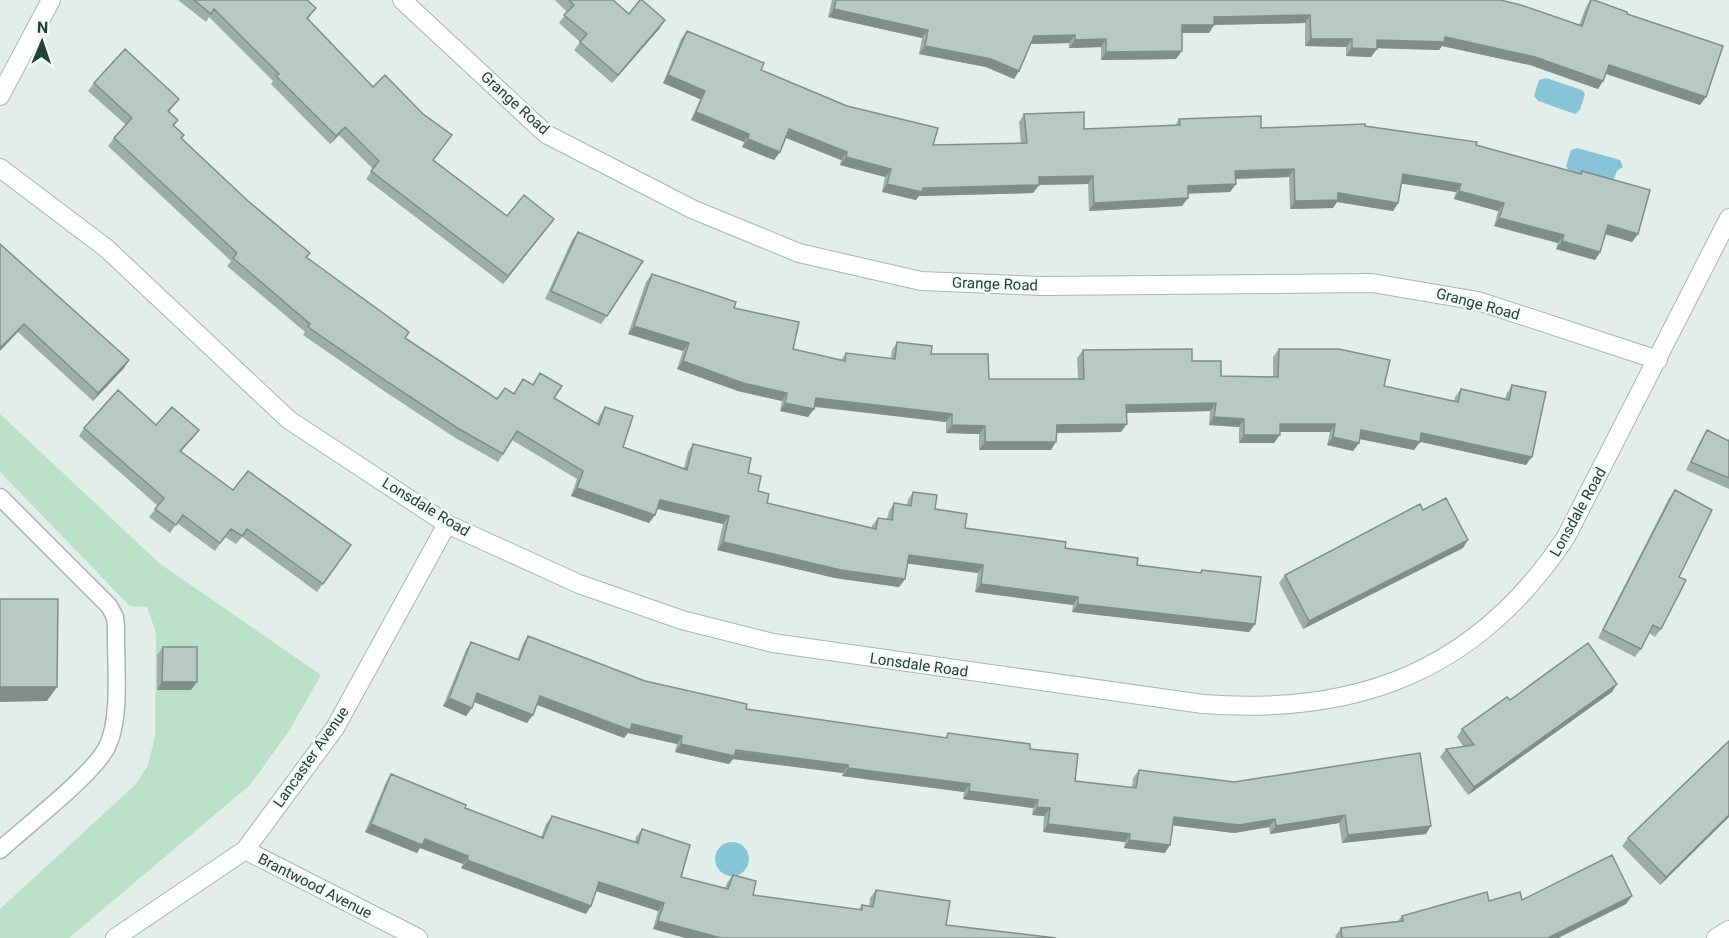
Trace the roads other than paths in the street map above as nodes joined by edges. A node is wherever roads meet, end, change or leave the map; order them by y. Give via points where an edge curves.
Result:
1 (51, 0) edge
2 (402, 0) edge
3 (0, 96) edge
4 (0, 168) edge
5 (1729, 218) edge
6 (1658, 360) junction
7 (0, 497) edge
8 (447, 524) junction
9 (0, 850) edge
10 (245, 850) junction
11 (1729, 930) edge
12 (115, 938) edge
13 (418, 938) edge
14 (1716, 938) edge

1 - 3 street
2 - 6 street, Grange Road via 546,134 692,209 799,253 921,281 1042,286 1372,283 1478,301
4 - 8 street, Lonsdale Road via 106,248 289,420
5 - 6 street, Lonsdale Road
6 - 8 street, Lonsdale Road via 1566,537 1545,569 1514,603 1448,657 1420,672 1350,696 1285,706 1203,704 772,643 682,620 579,584
7 - 9 lane via 109,606 116,627 114,721 107,747 91,768
8 - 10 street, Lancaster Avenue via 335,728
10 - 12 street, Lancaster Avenue
10 - 13 street, Brantwood Avenue
11 - 14 street

